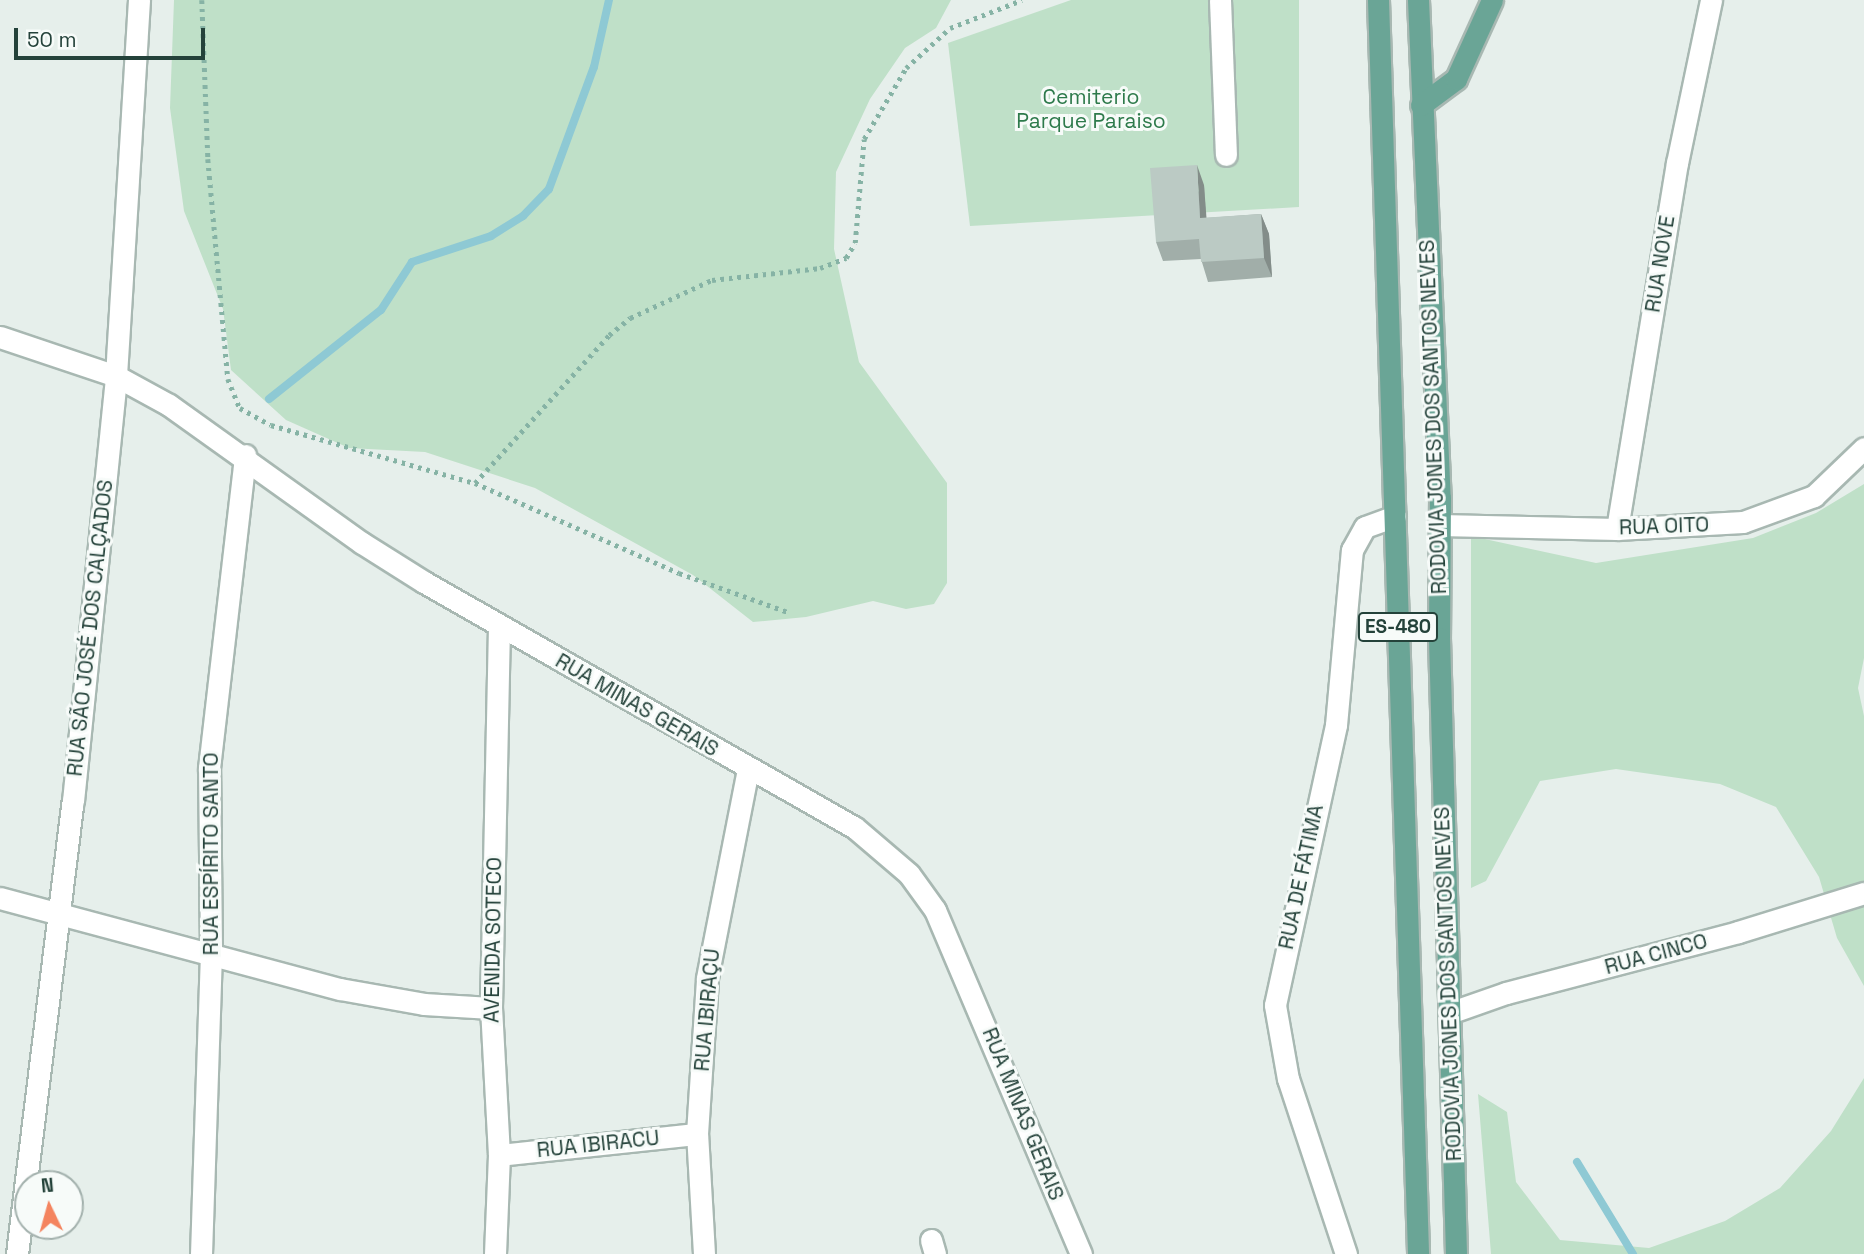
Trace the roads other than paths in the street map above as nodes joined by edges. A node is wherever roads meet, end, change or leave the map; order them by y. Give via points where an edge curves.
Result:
1 (139, 0) edge
2 (1220, 0) edge
3 (1378, 0) edge
4 (1418, 0) edge
5 (1492, 0) edge
6 (1711, 0) edge
7 (1421, 105) junction
8 (1226, 155) dead end
9 (0, 337) edge
10 (116, 376) junction
11 (1864, 448) edge
12 (245, 455) junction
13 (1395, 516) junction
14 (1440, 525) junction
15 (1617, 529) junction
16 (499, 625) junction
17 (748, 769) junction
18 (1864, 893) edge
19 (0, 898) edge
20 (57, 915) junction
21 (211, 951) junction
22 (491, 1008) junction
23 (1449, 1013) junction
24 (697, 1133) junction
25 (499, 1155) junction
26 (17, 1254) edge
27 (201, 1254) edge
28 (495, 1254) edge
29 (704, 1254) edge
30 (1081, 1254) edge
31 (1346, 1254) edge
32 (1418, 1254) edge
33 (1456, 1254) edge

1 - 10 street, RUA SÃO JOSÉ DOS CALÇADOS
2 - 8 street
3 - 13 main road, RODOVIA JONES DOS SANTOS NEVES / ES-480
4 - 7 main road, RODOVIA JONES DOS SANTOS NEVES / ES-480
5 - 7 main road via 1456,79
6 - 15 street, RUA NOVE via 1677,163
7 - 14 main road, RODOVIA JONES DOS SANTOS NEVES / ES-480
9 - 10 street, RUA MINAS GERAIS
10 - 12 street, RUA MINAS GERAIS
10 - 20 street, RUA SÃO JOSÉ DOS CALÇADOS
11 - 15 street, RUA OITO via 1814,496 1772,514 1728,523
12 - 16 street, RUA MINAS GERAIS via 362,544
12 - 21 street, RUA ESPÍRITO SANTO via 209,768
13 - 31 street, RUA DE FÁTIMA via 1365,527 1352,550 1336,725 1275,1005 1288,1079
13 - 32 main road, RODOVIA JONES DOS SANTOS NEVES / ES-480
14 - 15 street, RUA OITO
14 - 23 main road, RODOVIA JONES DOS SANTOS NEVES / ES-480
16 - 17 street, RUA MINAS GERAIS
16 - 22 street, AVENIDA SOTECO
17 - 24 street, RUA IBIRAÇU via 707,978
17 - 30 street, RUA MINAS GERAIS via 854,827 921,890 967,976
18 - 23 street, RUA CINCO
19 - 20 street
20 - 21 street
20 - 26 street, RUA SÃO JOSÉ DOS CALÇADOS
21 - 22 street via 381,998
21 - 27 street, RUA ESPÍRITO SANTO
22 - 25 street, AVENIDA SOTECO
23 - 33 main road, RODOVIA JONES DOS SANTOS NEVES / ES-480
24 - 25 street, RUA IBIRACU
24 - 29 street, RUA IBIRAÇU
25 - 28 street, AVENIDA SOTECO

